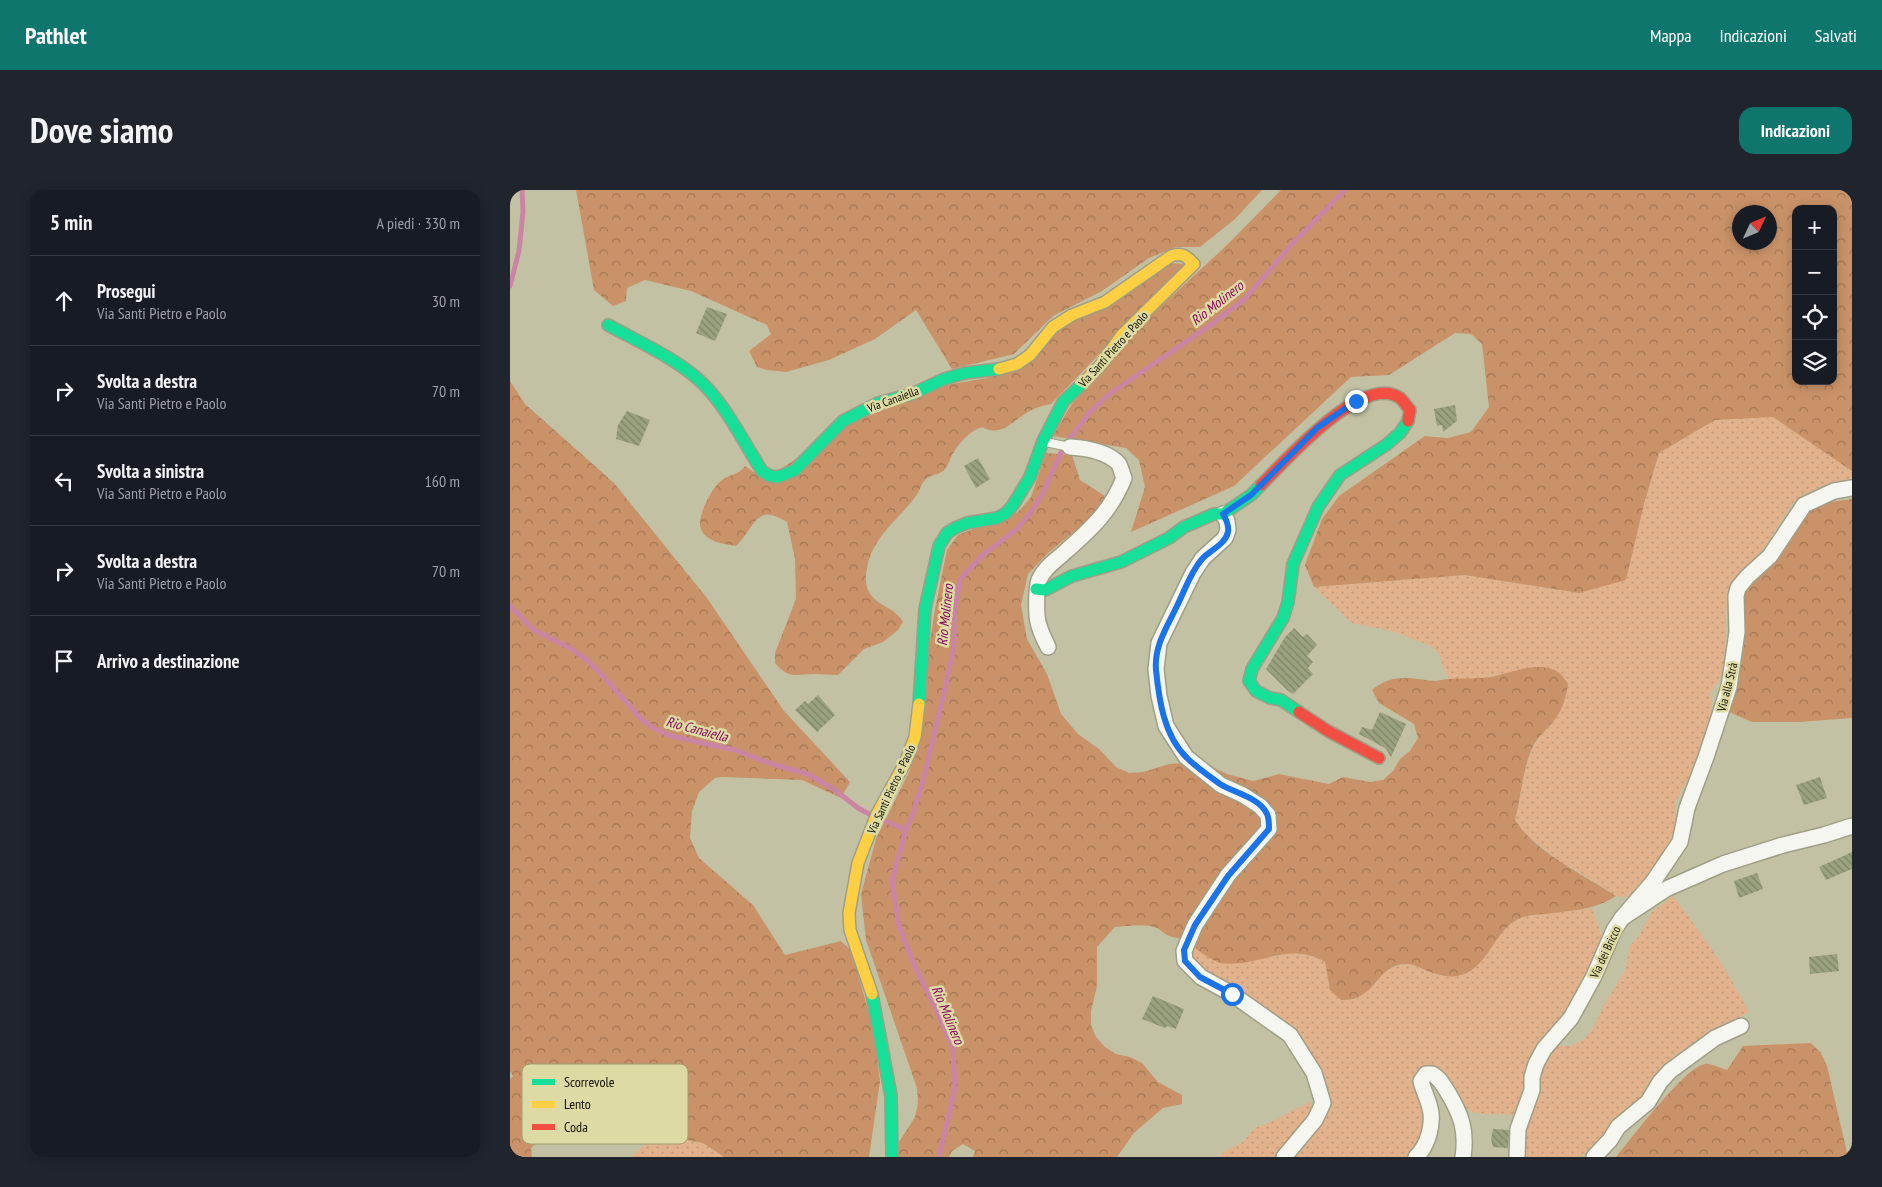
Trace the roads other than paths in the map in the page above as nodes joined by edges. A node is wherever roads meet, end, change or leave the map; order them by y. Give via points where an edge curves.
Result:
1 (1194, 264) joint
2 (608, 325) dead end
3 (1043, 441) junction
4 (1063, 446) joint
5 (1852, 488) edge
6 (1223, 514) junction
7 (1036, 589) junction
8 (1048, 647) dead end
9 (1379, 758) dead end
10 (1852, 826) edge
11 (1622, 918) junction
12 (1741, 1026) dead end
13 (892, 1157) edge
14 (1284, 1157) edge
15 (1416, 1157) edge
16 (1463, 1157) edge
17 (1517, 1157) edge
18 (1594, 1157) edge

1 - 2 street, Via Canaiella via 1181,254 1165,259 1105,302 1072,315 1053,327 1030,355 1017,364 944,379 854,414 842,421 795,470 778,476 762,471 714,396 700,380 671,359
1 - 3 street, Via Santi Pietro e Paolo via 1121,336 1100,366 1063,402
3 - 4 lane
3 - 13 street, Via Santi Pietro e Paolo via 1030,477 1006,513 955,528 947,533 939,546 925,609 916,731 908,756 879,812 858,863 849,913 850,930 872,994 891,1096
4 - 7 street via 1104,454 1119,464 1124,478 1108,510 1091,530 1044,571
5 - 11 street, Via alla Strà via 1834,491 1804,505 1770,556 1738,588 1738,632 1729,687 1687,808 1680,842 1653,882
6 - 7 street via 1214,514 1184,527 1121,562 1072,576 1045,590
6 - 9 street via 1251,495 1317,428 1356,401 1388,394 1400,398 1410,410 1408,422 1400,433 1340,475 1318,507 1293,564 1283,618 1252,669 1249,681 1256,691 1281,700 1328,731
6 - 14 street via 1228,530 1225,538 1203,558 1188,580 1159,643 1156,669 1166,726 1186,758 1221,785 1260,806 1268,815 1269,829 1228,876 1195,925 1184,950 1185,961 1200,977 1232,994 1290,1035 1314,1073 1323,1103 1315,1120
7 - 8 street via 1037,622
10 - 11 street, Via dei Bricco via 1723,864 1666,889
11 - 17 street, Via dei Bricco via 1571,1018 1544,1049 1536,1064 1532,1090 1518,1129
12 - 18 street via 1715,1038 1670,1070 1648,1102 1618,1127
15 - 16 street via 1427,1141 1432,1120 1421,1081 1426,1074 1441,1080 1456,1104 1464,1127

